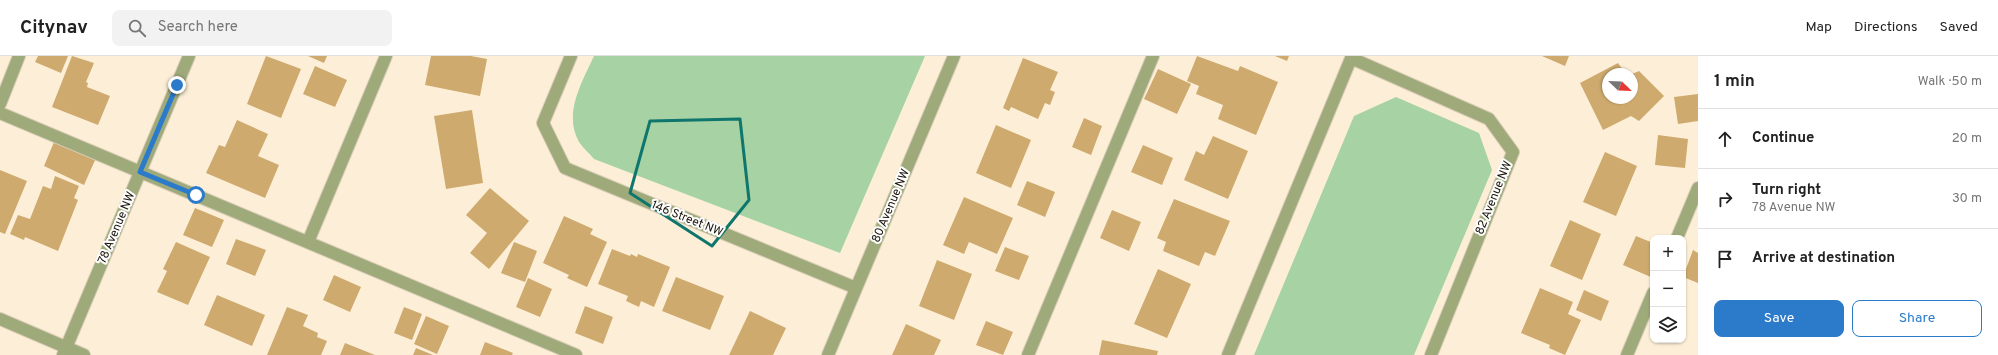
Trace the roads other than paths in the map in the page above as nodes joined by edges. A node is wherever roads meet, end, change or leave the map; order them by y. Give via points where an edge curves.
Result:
1 (19, 56) edge
2 (189, 56) edge
3 (386, 56) edge
4 (571, 56) edge
5 (954, 56) edge
6 (1153, 56) edge
7 (1352, 57) edge
8 (0, 104) edge
9 (0, 113) edge
10 (140, 172) junction
11 (1698, 188) edge
12 (1677, 235) edge
13 (308, 242) junction
14 (856, 288) junction
15 (1650, 300) edge
16 (0, 319) edge
17 (65, 351) edge
18 (84, 355) edge
19 (576, 355) edge
20 (828, 355) edge
21 (1028, 355) edge
22 (1228, 355) edge
23 (1431, 355) edge
24 (1627, 355) edge

1 - 8 street
2 - 10 street, 78 Avenue NW
3 - 13 street
4 - 14 street, 146 Street NW via 543,123 565,168
5 - 14 street, 80 Avenue NW
6 - 21 street
7 - 22 street, 82 Avenue NW
7 - 23 street, 82 Avenue NW via 1489,119 1513,152
9 - 10 street
10 - 13 street
10 - 17 street, 78 Avenue NW
11 - 12 street
13 - 19 street
14 - 20 street, 80 Avenue NW
15 - 24 street
16 - 17 street
17 - 18 street

